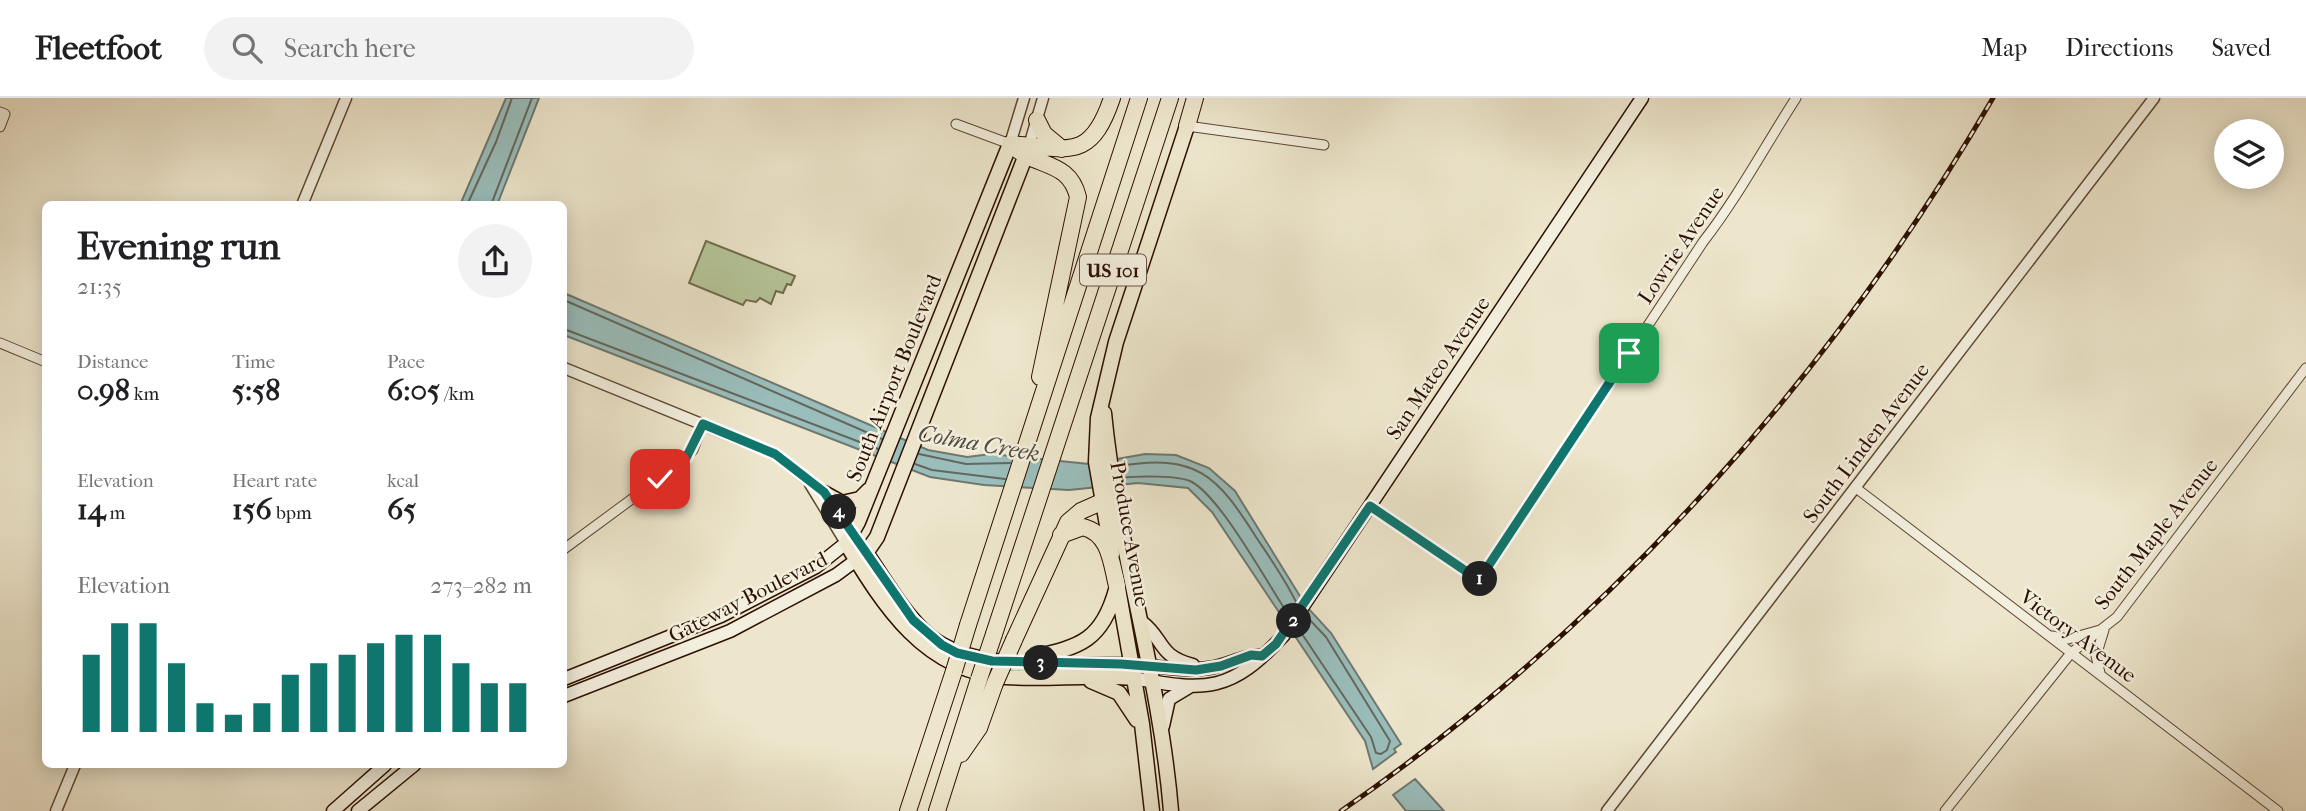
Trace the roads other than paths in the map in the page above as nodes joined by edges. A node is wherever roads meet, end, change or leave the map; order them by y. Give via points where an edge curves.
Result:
1 (346, 98) edge
2 (1024, 98) edge
3 (1043, 98) edge
4 (1112, 98) edge
5 (1139, 98) edge
6 (1170, 98) edge
7 (1195, 98) edge
8 (1642, 98) edge
9 (1796, 98) edge
10 (2154, 98) edge
11 (0, 112) edge
12 (1037, 120) junction
13 (956, 124) dead end
14 (0, 127) edge
15 (1187, 127) junction
16 (1010, 145) junction
17 (1324, 145) dead end
18 (1062, 149) junction
19 (1027, 152) junction
20 (304, 201) edge
21 (0, 343) edge
22 (42, 360) edge
23 (2306, 368) edge
24 (567, 369) edge
25 (703, 424) junction
26 (1028, 442) junction
27 (804, 476) junction
28 (875, 480) junction
29 (1856, 488) junction
30 (824, 492) junction
31 (1108, 495) junction
32 (1370, 506) junction
33 (1061, 535) junction
34 (849, 538) junction
35 (567, 547) edge
36 (861, 557) junction
37 (1118, 586) junction
38 (1142, 622) junction
39 (2105, 628) junction
40 (2049, 635) junction
41 (2071, 653) junction
42 (1262, 656) junction
43 (1014, 662) junction
44 (1149, 666) junction
45 (1210, 668) junction
46 (1133, 671) junction
47 (2101, 676) junction
48 (1069, 677) junction
49 (567, 678) edge
50 (987, 681) junction
51 (1152, 682) junction
52 (1190, 687) junction
53 (567, 695) edge
54 (1162, 733) junction
55 (1146, 747) junction
56 (74, 768) edge
57 (382, 768) edge
58 (410, 768) edge
59 (57, 811) edge
60 (334, 811) edge
61 (358, 811) edge
62 (908, 811) edge
63 (937, 811) edge
64 (1153, 811) edge
65 (1171, 811) edge
66 (1607, 811) edge
67 (1945, 811) edge
68 (2278, 811) edge

1 - 20 street
2 - 16 street, South Airport Boulevard
3 - 12 street, South Airport Boulevard
4 - 18 highway via 1094,137 1075,148
5 - 26 highway, US 101
6 - 50 highway, US 101, bridge via 994,634
7 - 15 highway
8 - 32 main road, San Mateo Avenue
9 - 32 street, Lowrie Avenue via 1733,203 1479,580
10 - 29 street, South Linden Avenue
11 - 14 street via 5,114
12 - 18 highway via 1044,134
12 - 19 street, South Airport Boulevard
13 - 16 street
15 - 17 street
15 - 31 main road, Produce Avenue via 1102,397
16 - 19 highway
16 - 28 main road, South Airport Boulevard
18 - 19 highway
19 - 26 highway via 1065,173 1078,197
19 - 36 main road, South Airport Boulevard via 877,537
21 - 22 street
23 - 39 street, South Maple Avenue
24 - 25 street
25 - 27 street via 775,454
25 - 35 street via 692,450 678,465
26 - 62 highway, US 101, bridge
27 - 30 street
27 - 34 street
28 - 30 main road via 852,502 842,503
28 - 34 main road, South Airport Boulevard
29 - 40 street, Victory Avenue
29 - 66 street, South Linden Avenue
30 - 34 street
31 - 33 highway via 1074,515
31 - 37 main road, Produce Avenue
31 - 38 main road, Produce Avenue
32 - 42 main road, San Mateo Avenue via 1288,629
33 - 37 highway via 1083,527 1098,533 1107,546
33 - 50 highway, bridge via 1014,639
34 - 36 main road
34 - 49 main road, Gateway Boulevard via 816,567 721,616
36 - 43 main road via 913,620 942,645 973,658
36 - 48 main road via 907,631 950,663 1006,677
36 - 53 main road, Gateway Boulevard via 823,583 719,636
37 - 43 main road via 1107,619 1093,636 1070,648
37 - 46 main road, Produce Avenue
38 - 44 main road, Produce Avenue
38 - 45 main road via 1168,655
39 - 40 street via 2068,639
39 - 41 street, South Maple Avenue
39 - 47 street via 2096,656
40 - 41 street, Victory Avenue
41 - 47 street, Victory Avenue
41 - 67 street, South Maple Avenue
42 - 45 main road
42 - 52 main road, San Mateo Avenue via 1237,678
43 - 46 main road
44 - 45 main road
44 - 46 main road
44 - 51 main road, Produce Avenue
46 - 48 main road
46 - 51 main road, San Mateo Avenue
46 - 55 main road, Produce Avenue
47 - 68 street, Victory Avenue
48 - 55 main road via 1101,684 1121,695 1136,716
50 - 63 highway via 979,728 951,767
51 - 52 main road, San Mateo Avenue
51 - 54 main road, Produce Avenue
52 - 54 main road via 1169,699
54 - 65 main road, Produce Avenue
55 - 64 main road
56 - 59 street
57 - 60 main road
58 - 61 main road

